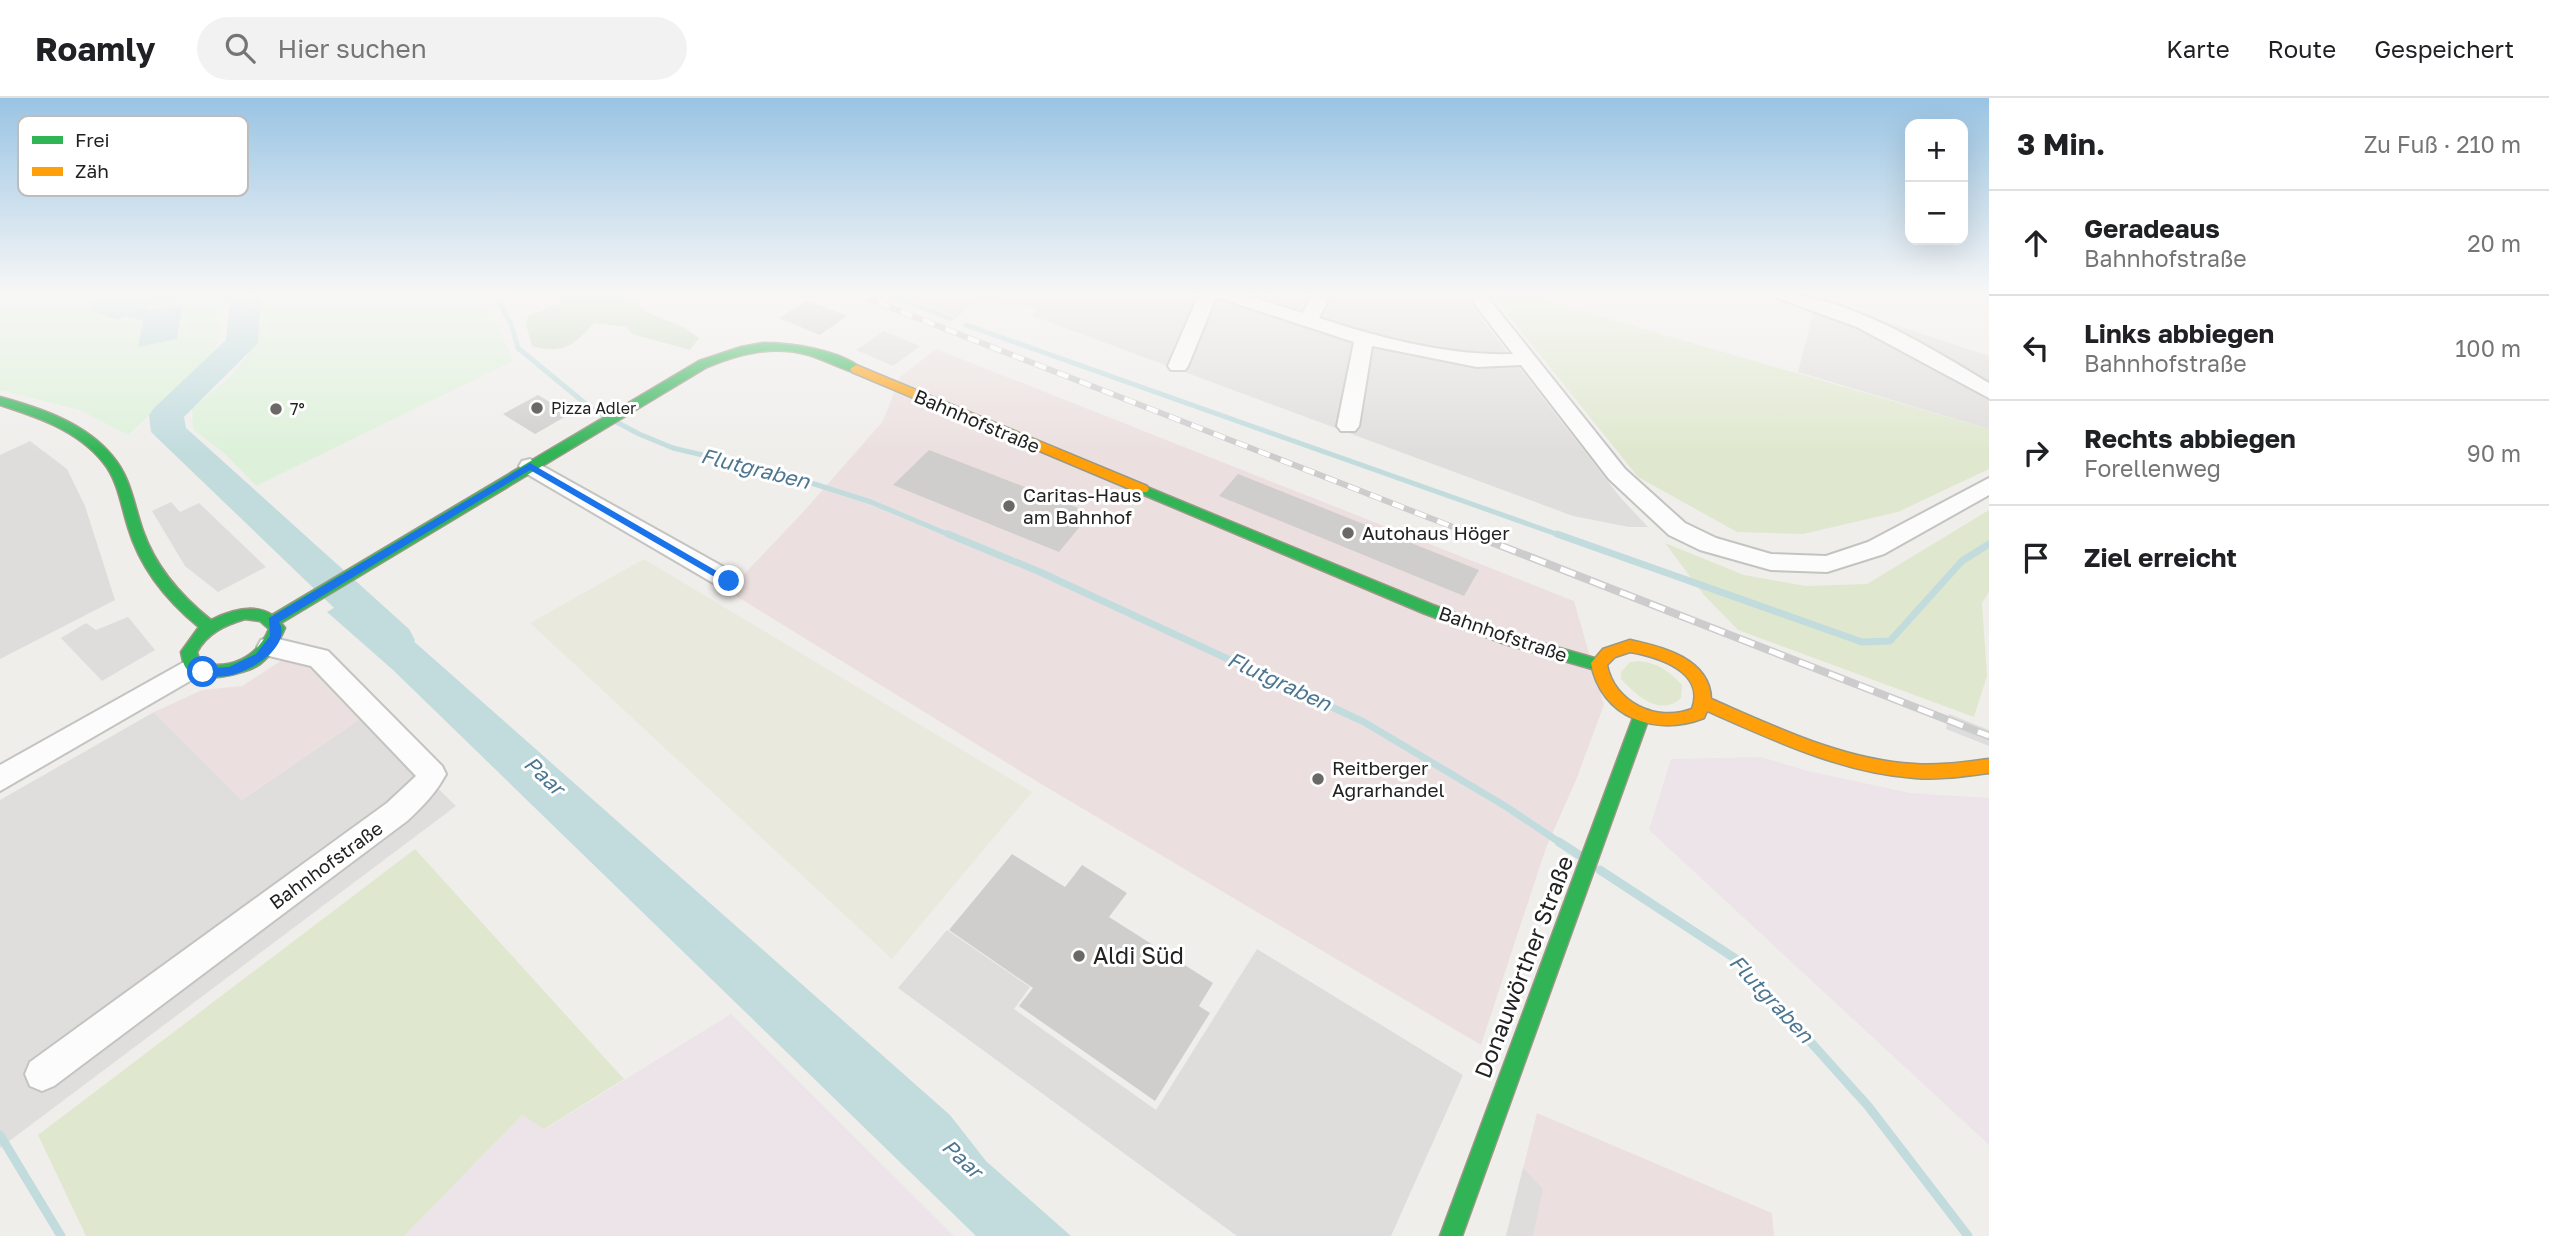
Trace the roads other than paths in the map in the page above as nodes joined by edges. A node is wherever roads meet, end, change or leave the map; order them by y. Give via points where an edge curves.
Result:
1 (756, 347) edge
2 (796, 347) edge
3 (1186, 347) edge
4 (1362, 347) edge
5 (1402, 347) edge
6 (1518, 347) edge
7 (1912, 347) edge
8 (1528, 359) junction
9 (1178, 366) dead end
10 (1989, 392) edge
11 (0, 401) edge
12 (1348, 426) dead end
13 (530, 466) junction
14 (1989, 485) edge
15 (729, 581) dead end
16 (209, 627) junction
17 (271, 634) junction
18 (1599, 665) junction
19 (193, 667) junction
20 (1704, 703) junction
21 (1642, 715) junction
22 (1989, 766) edge
23 (0, 779) edge
24 (42, 1074) dead end
25 (1451, 1236) edge

1 - 13 street, Bahnhofstraße via 728,352 703,364
2 - 18 street, Bahnhofstraße via 1428,609 1510,640
3 - 9 street
4 - 12 street
5 - 8 street via 1477,361
6 - 8 street
7 - 10 street
8 - 14 street via 1617,474 1647,502 1677,529 1740,555 1771,562 1826,564 1876,548
11 - 16 street via 74,431 110,460 152,568 177,600
13 - 15 street
13 - 17 street, Bahnhofstraße via 318,593
16 - 17 street, Bahnhofstraße via 245,614 266,616
16 - 19 street via 192,644 189,660
17 - 19 street, Bahnhofstraße via 246,665 216,673
17 - 24 street, Bahnhofstraße via 319,658 432,774 397,812
18 - 20 street via 1615,648 1665,653 1694,673 1703,686
18 - 21 street via 1599,676 1615,700
19 - 23 street
20 - 21 street via 1694,717 1681,721
20 - 22 street via 1782,735 1887,769 1928,774
21 - 25 street, Donauwörther Straße

